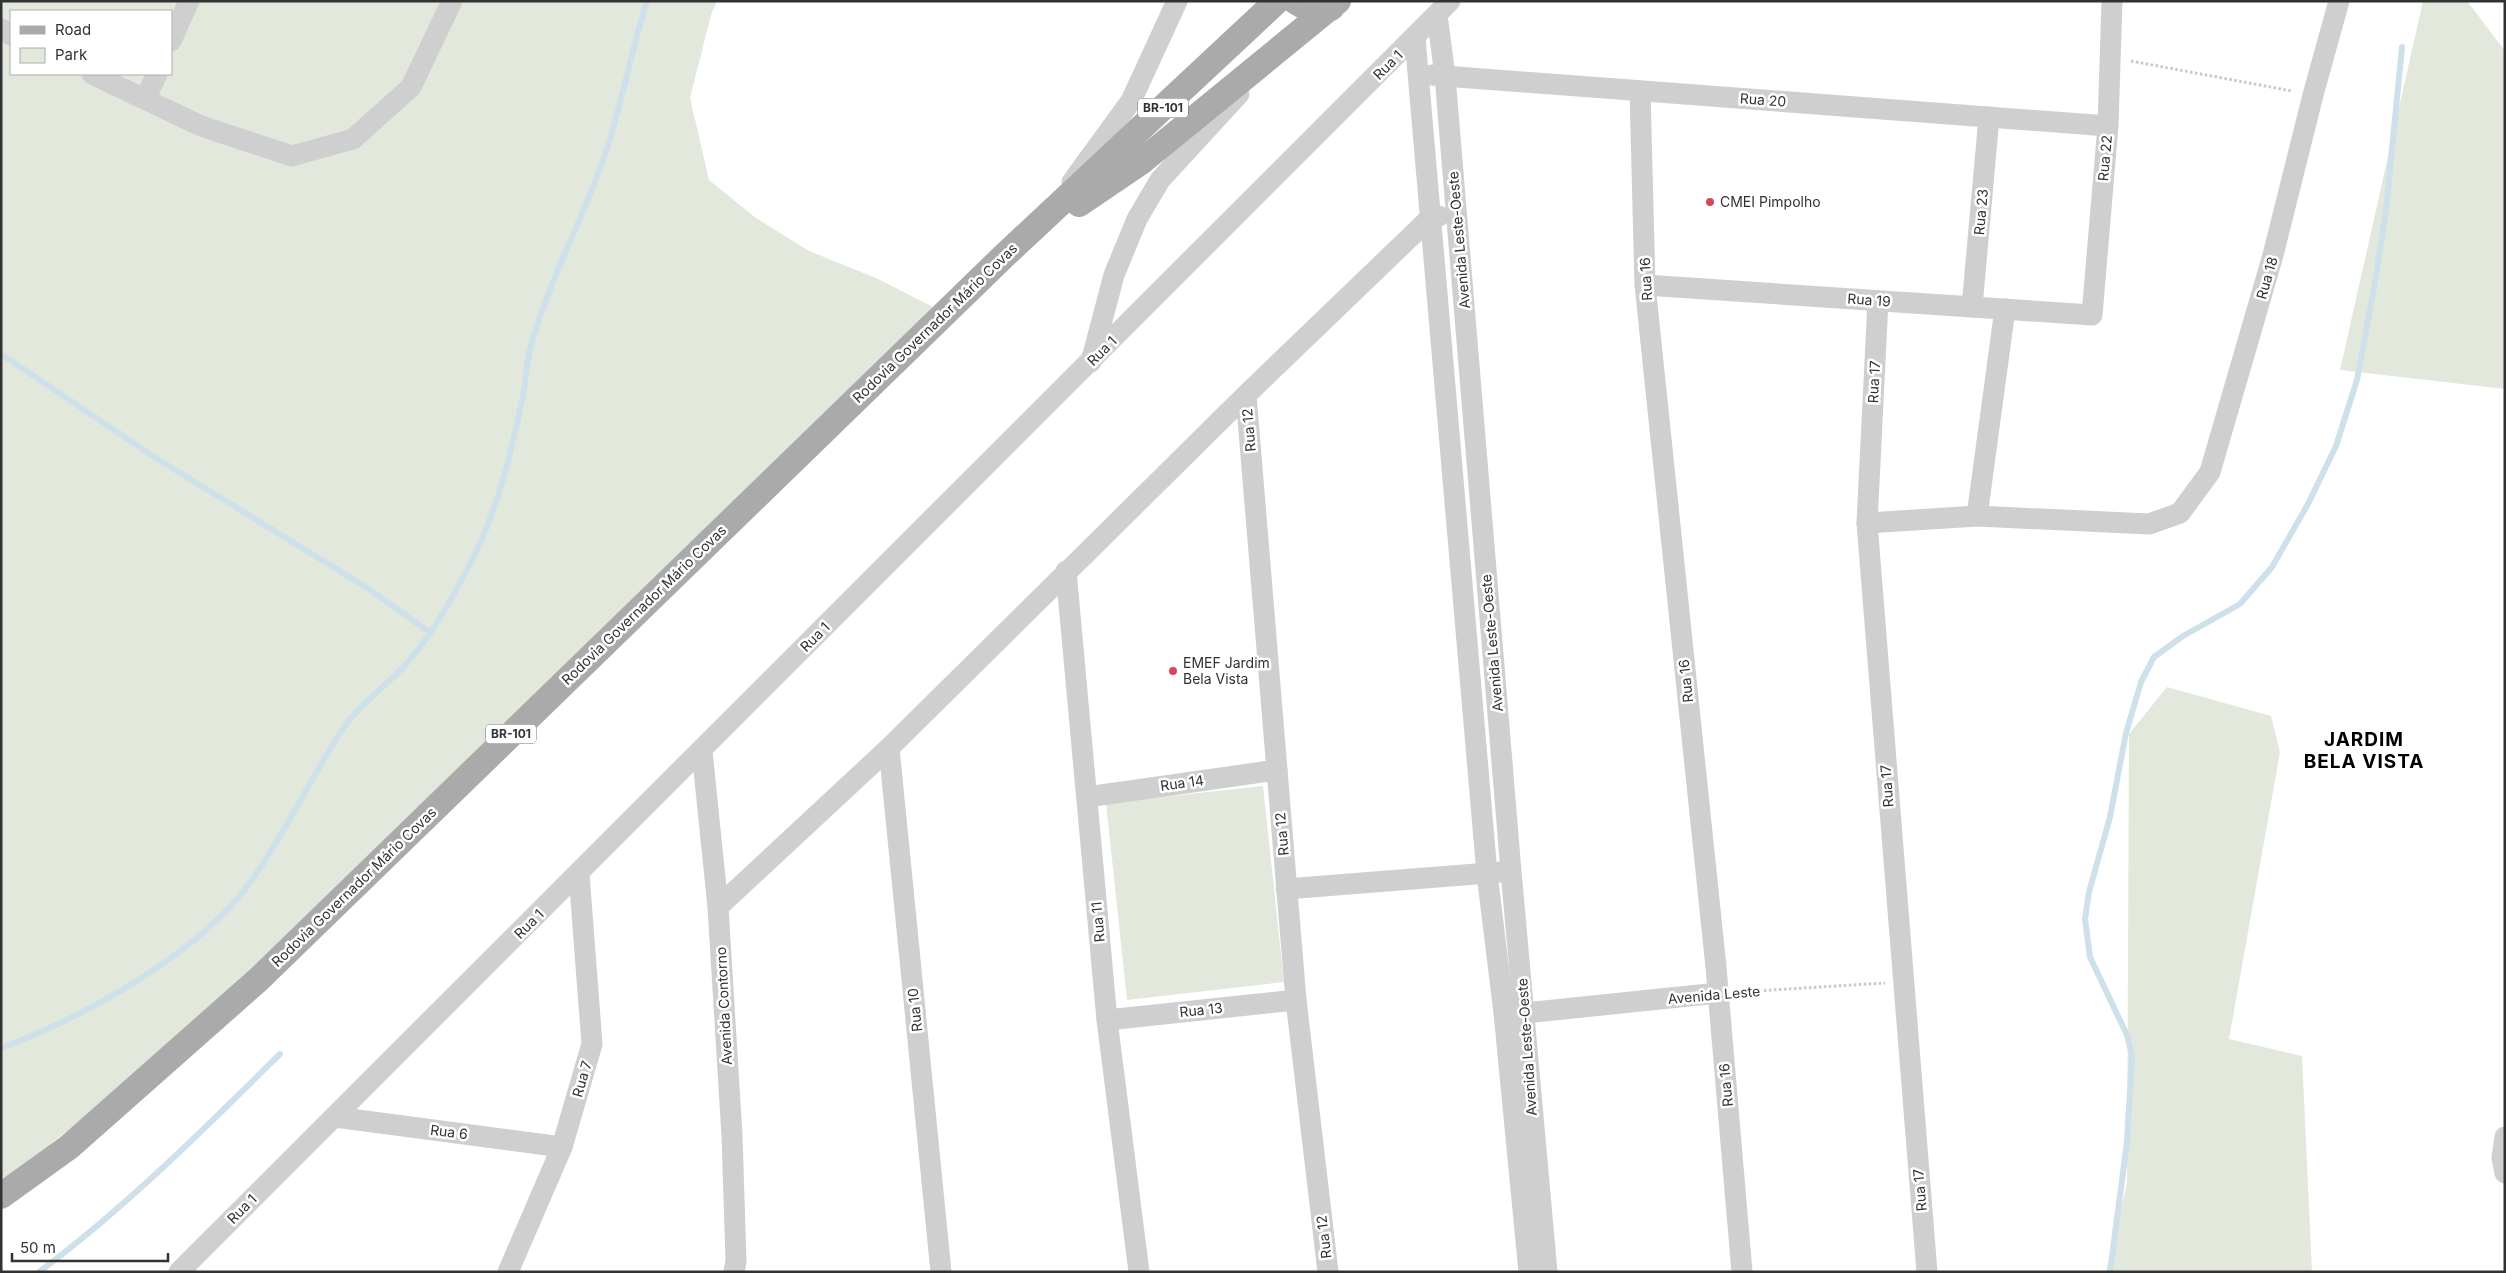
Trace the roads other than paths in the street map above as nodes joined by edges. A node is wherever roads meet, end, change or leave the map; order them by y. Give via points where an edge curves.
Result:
1 (189, 1) edge
2 (452, 1) edge
3 (1177, 1) edge
4 (1277, 1) edge
5 (1296, 1) edge
6 (2112, 1) edge
7 (2340, 1) edge
8 (1335, 4) edge
9 (1444, 8) edge
10 (1415, 38) junction
11 (172, 39) edge
12 (1278, 51) junction
13 (1418, 74) junction
14 (94, 75) edge
15 (157, 75) edge
16 (1445, 76) junction
17 (1640, 91) junction
18 (145, 99) junction
19 (1989, 117) junction
20 (2108, 126) junction
21 (1457, 213) junction
22 (1048, 215) junction
23 (1430, 218) junction
24 (1006, 254) junction
25 (1645, 285) junction
26 (1878, 301) junction
27 (1972, 307) junction
28 (2005, 309) junction
29 (2092, 315) joint
30 (1091, 362) junction
31 (1246, 395) junction
32 (1977, 516) junction
33 (1867, 523) junction
34 (1066, 571) junction
35 (889, 748) junction
36 (702, 751) junction
37 (1277, 770) junction
38 (1087, 796) junction
39 (1511, 871) junction
40 (579, 874) junction
41 (1487, 874) junction
42 (1286, 889) junction
43 (718, 908) junction
44 (1718, 993) junction
45 (1296, 1000) junction
46 (1525, 1013) junction
47 (1107, 1020) junction
48 (335, 1117) junction
49 (2505, 1137) edge
50 (562, 1147) junction
51 (2505, 1173) edge
52 (1, 1196) edge
53 (734, 1268) edge
54 (178, 1272) edge
55 (508, 1272) edge
56 (941, 1272) edge
57 (1140, 1272) edge
58 (1328, 1272) edge
59 (1529, 1272) edge
60 (1547, 1272) edge
61 (1742, 1272) edge
62 (1927, 1272) edge

1 - 11 street
2 - 18 street via 411,87 353,139 292,156 201,126
3 - 22 street via 1131,100
4 - 22 main road, Rodovia Governador Mário Covas / BR-101
5 - 8 main road via 1305,7
6 - 20 street, Rua 22
7 - 32 street, Rua 18 via 2273,255 2210,472 2180,513 2149,524
8 - 12 main road
9 - 10 street, Rua 1
9 - 16 street, Avenida Leste-Oeste
10 - 13 street, Avenida Leste-Oeste
10 - 30 street, Rua 1
12 - 24 main road via 1141,162
12 - 30 street via 1160,180 1137,219 1114,275
13 - 16 street, Rua 20
13 - 23 street, Avenida Leste-Oeste
14 - 18 street
15 - 18 street
16 - 17 street, Rua 20
16 - 21 street, Avenida Leste-Oeste
17 - 19 street, Rua 20
17 - 25 street, Rua 16
19 - 20 street, Rua 20
19 - 27 street, Rua 23
20 - 29 street, Rua 22
21 - 23 street
21 - 39 street, Avenida Leste-Oeste
22 - 24 main road, Rodovia Governador Mário Covas / BR-101
23 - 31 street
23 - 41 street, Avenida Leste-Oeste
24 - 52 main road, Rodovia Governador Mário Covas / BR-101 via 259,979 69,1147
25 - 26 street, Rua 19
25 - 44 street, Rua 16
26 - 27 street, Rua 19
26 - 33 street, Rua 17
27 - 28 street, Rua 19
28 - 29 street, Rua 19
28 - 32 street
30 - 36 street, Rua 1
31 - 34 street
31 - 37 street, Rua 12
32 - 33 street
33 - 62 street, Rua 17
34 - 35 street
34 - 38 street, Rua 11
35 - 43 street
35 - 56 street, Rua 10
36 - 40 street, Rua 1
36 - 43 street, Avenida Contorno
37 - 38 street, Rua 14
37 - 42 street, Rua 12
38 - 47 street, Rua 11
39 - 41 street
39 - 46 street, Avenida Leste-Oeste
40 - 48 street, Rua 1
40 - 50 street, Rua 7 via 592,1044
41 - 42 street
41 - 59 street, Avenida Leste-Oeste
42 - 45 street, Rua 12
43 - 53 street, Avenida Contorno via 732,1136
44 - 46 street, Avenida Leste
44 - 61 street, Rua 16
45 - 47 street, Rua 13
45 - 58 street, Rua 12
46 - 60 street, Avenida Leste-Oeste
47 - 57 street, Rua 11
48 - 50 street, Rua 6
48 - 54 street, Rua 1
49 - 51 street via 2502,1158
50 - 55 street, Rua 7

